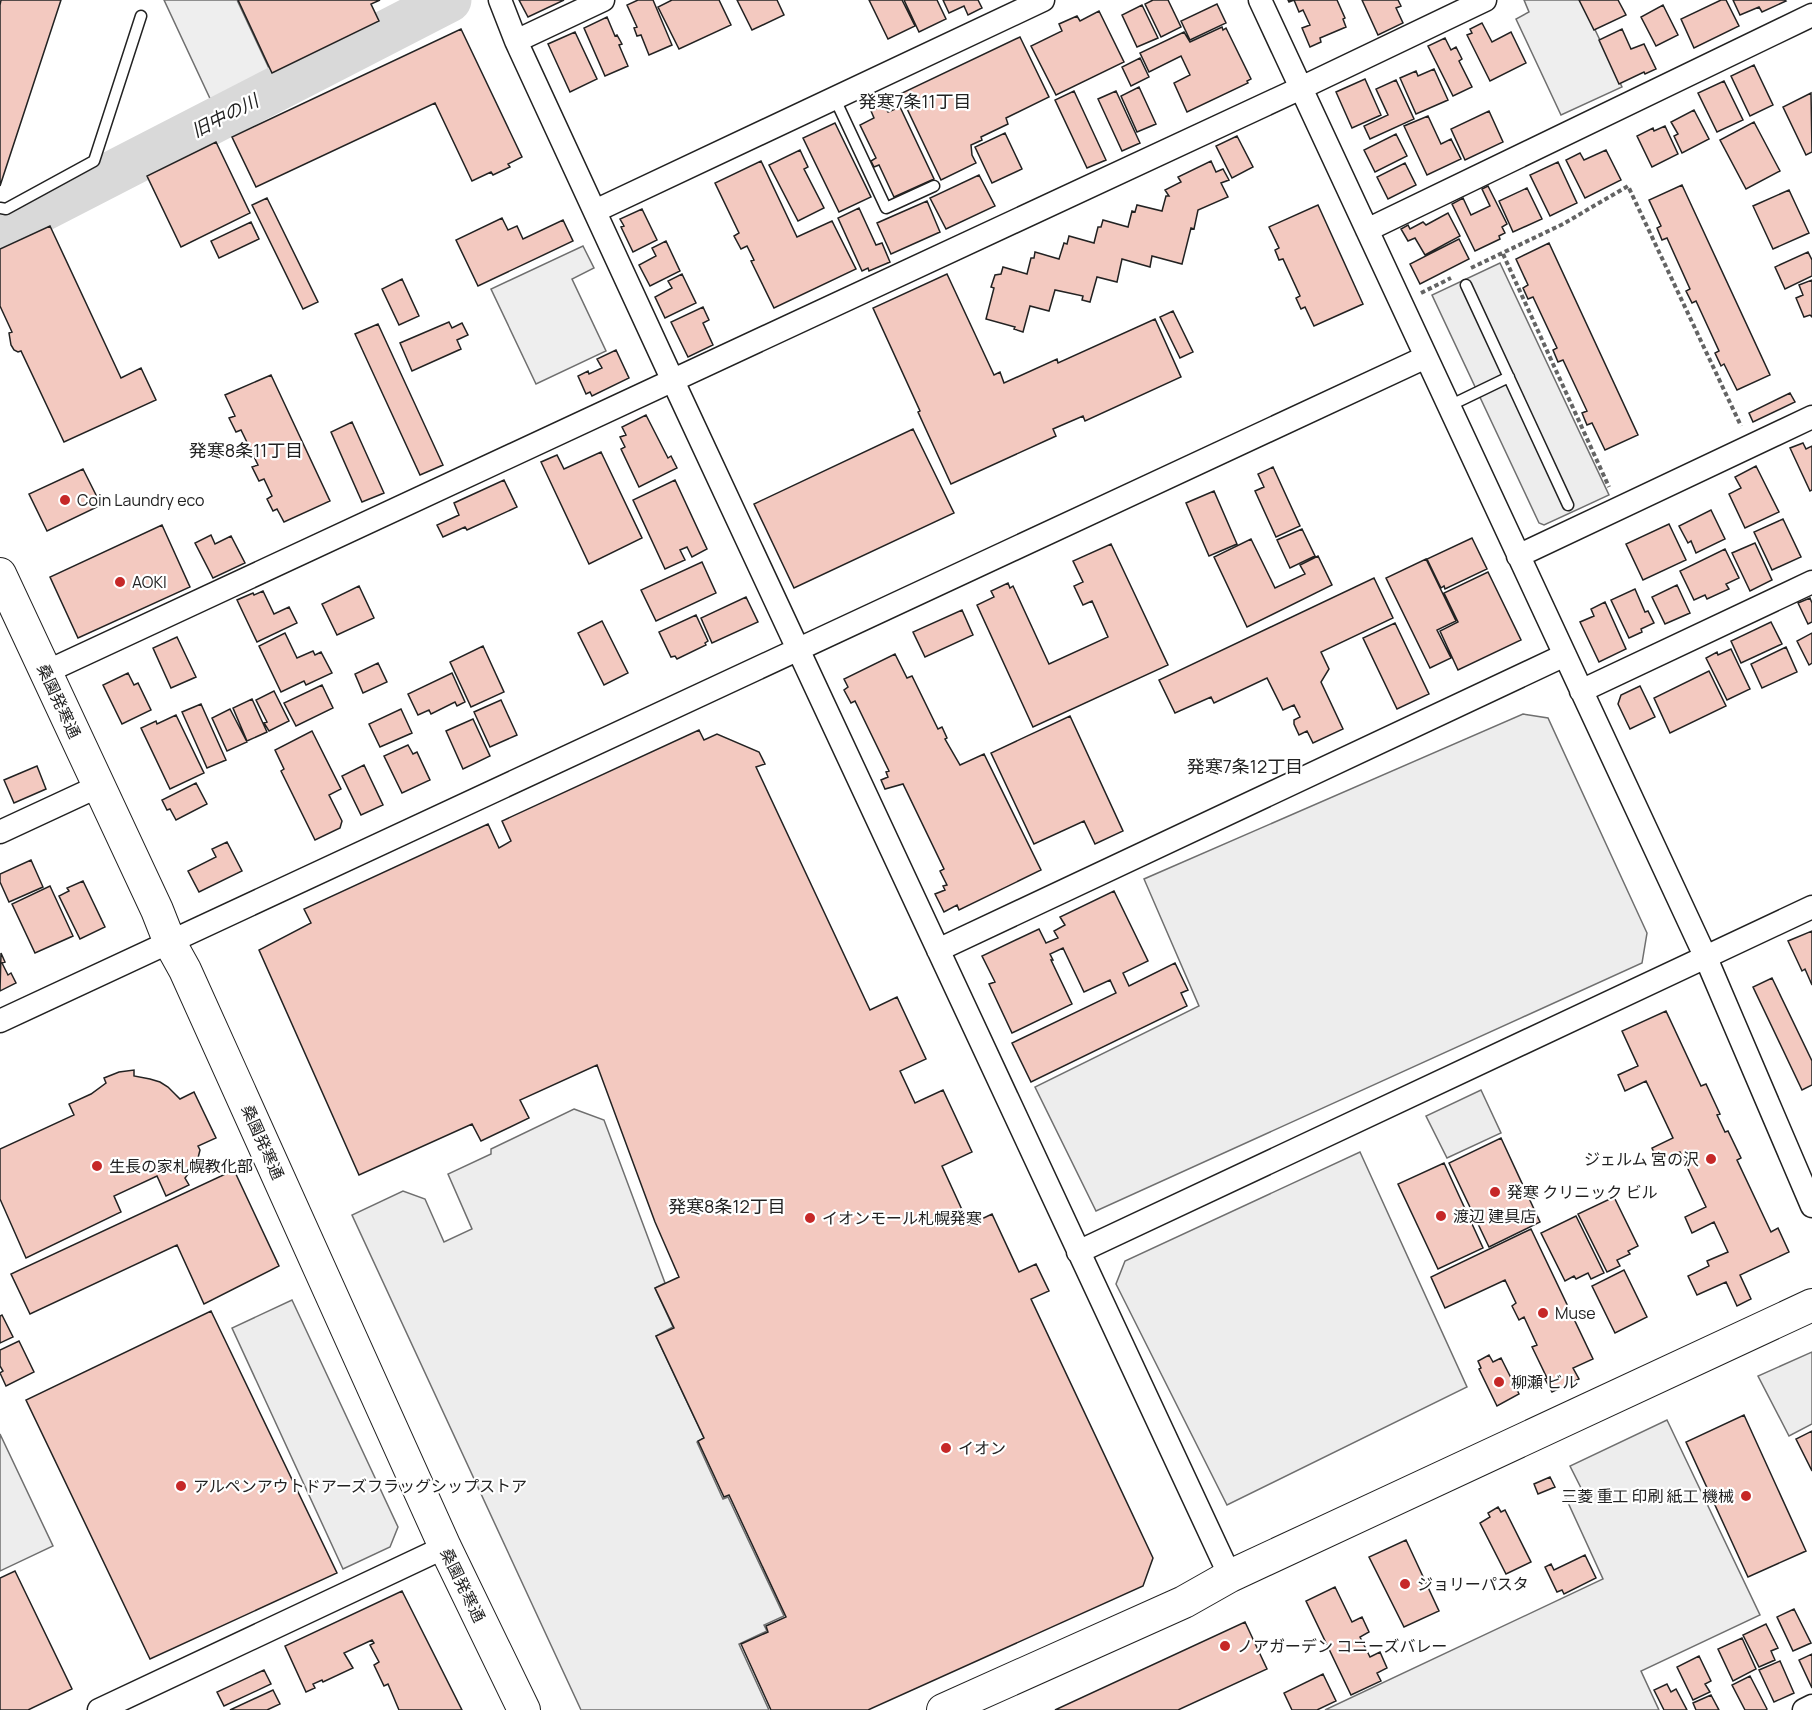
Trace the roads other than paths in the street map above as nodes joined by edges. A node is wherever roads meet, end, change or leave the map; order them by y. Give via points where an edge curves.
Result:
1 (500, 0) edge
2 (603, 0) edge
3 (1044, 0) edge
4 (1260, 0) edge
5 (1485, 0) edge
6 (1806, 0) edge
7 (1812, 14) edge
8 (141, 16) dead end
9 (516, 41) junction
10 (1301, 88) junction
11 (835, 99) junction
12 (934, 186) dead end
13 (0, 208) edge
14 (595, 211) junction
15 (1367, 230) junction
16 (1466, 285) dead end
17 (1426, 357) junction
18 (1509, 377) junction
19 (673, 381) junction
20 (1449, 406) junction
21 (1812, 417) edge
22 (1568, 505) dead end
23 (1518, 556) junction
24 (0, 574) edge
25 (1812, 582) edge
26 (798, 648) junction
27 (1565, 656) junction
28 (46, 672) junction
29 (1581, 691) junction
30 (99, 786) junction
31 (0, 832) edge
32 (1812, 907) edge
33 (170, 943) junction
34 (938, 950) junction
35 (1706, 958) junction
36 (0, 1021) edge
37 (1812, 1206) edge
38 (1078, 1252) junction
39 (1812, 1305) edge
40 (445, 1547) junction
41 (1230, 1576) junction
42 (1812, 1706) edge
43 (99, 1710) edge
44 (524, 1710) edge
45 (943, 1710) edge
46 (1804, 1710) edge

1 - 9 street
2 - 9 street
3 - 11 street
4 - 10 street
5 - 10 street
6 - 7 street
7 - 15 street
8 - 13 lane via 94,161 6,209
9 - 14 street
10 - 15 street
10 - 19 street
11 - 12 lane via 886,208
11 - 14 street
14 - 19 street
15 - 17 street
16 - 18 lane
17 - 20 street
17 - 26 street
18 - 20 lane
18 - 22 lane
19 - 26 street
19 - 28 street
20 - 23 street
21 - 23 street
23 - 27 street
24 - 28 street, 桑園発寒通
25 - 29 street
26 - 33 street
26 - 34 street
27 - 29 street
27 - 34 street
28 - 30 street, 桑園発寒通
29 - 35 street
30 - 31 street
30 - 33 street, 桑園発寒通
32 - 35 street
33 - 36 street
33 - 40 street, 桑園発寒通
34 - 38 street
35 - 37 street
35 - 38 street
38 - 41 street
39 - 41 street
40 - 43 street
40 - 44 street, 桑園発寒通
41 - 45 street via 1184,1602
42 - 46 street

